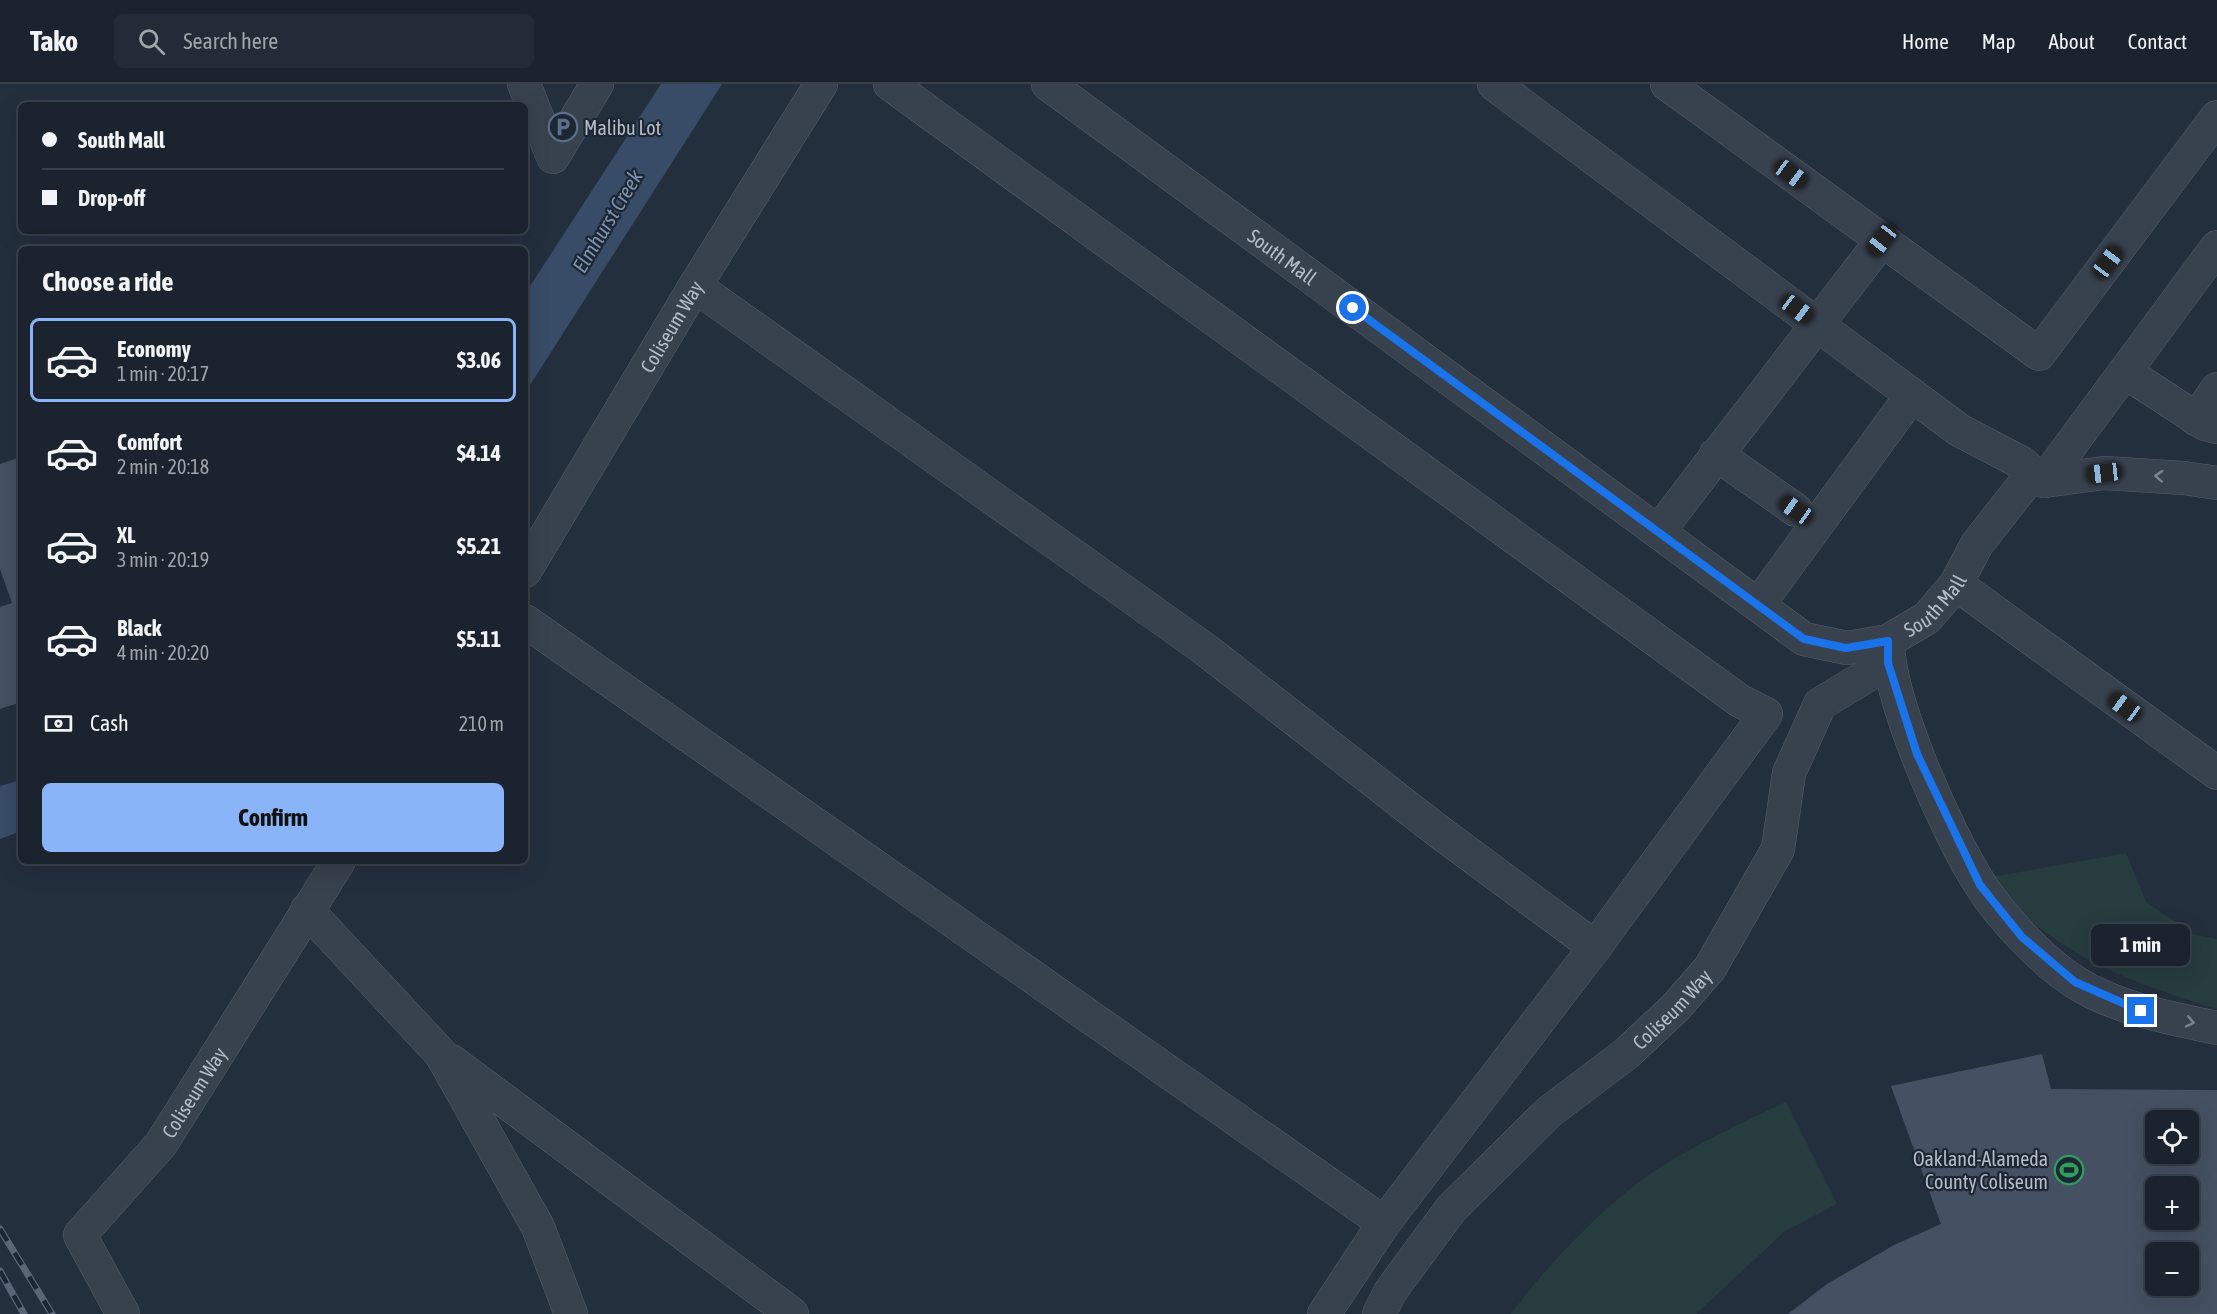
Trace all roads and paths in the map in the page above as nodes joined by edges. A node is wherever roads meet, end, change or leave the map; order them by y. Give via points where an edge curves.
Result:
1 (524, 84) edge
2 (597, 84) edge
3 (821, 84) edge
4 (890, 84) edge
5 (1048, 84) edge
6 (1494, 84) edge
7 (1666, 84) edge
8 (2217, 117) edge
9 (1882, 240) junction
10 (2217, 247) edge
11 (695, 286) junction
12 (1816, 324) junction
13 (2125, 372) junction
14 (2217, 389) edge
15 (1912, 395) junction
16 (2206, 423) edge
17 (1716, 454) junction
18 (2038, 477) junction
19 (2217, 483) edge
20 (1796, 510) dead end
21 (1658, 531) junction
22 (528, 566) edge
23 (1956, 584) junction
24 (1758, 605) junction
25 (528, 623) edge
26 (1888, 652) junction
27 (2217, 773) edge
28 (337, 864) edge
29 (307, 910) junction
30 (1595, 946) junction
31 (2217, 1028) edge
32 (441, 1054) junction
33 (1384, 1223) junction
34 (123, 1314) edge
35 (571, 1314) edge
36 (792, 1314) edge
37 (1324, 1314) edge
38 (1379, 1314) edge

1 - 2 lane via 553,157
3 - 11 lane, Coliseum Way
4 - 30 lane via 1740,701 1766,714
5 - 21 lane, South Mall
6 - 12 lane
7 - 9 lane
8 - 9 lane via 2039,354
9 - 12 lane
10 - 13 lane, South Mall
11 - 22 lane, Coliseum Way
11 - 30 lane via 1206,650 1437,831
12 - 15 lane
12 - 17 lane
13 - 16 lane
13 - 18 lane, South Mall
14 - 16 lane
15 - 18 lane via 1959,430 2022,463
15 - 24 lane
17 - 20 lane
17 - 21 lane
19 -> 18 lane via 2104,473
18 - 23 lane, South Mall via 1977,544
21 - 24 lane, South Mall
23 - 26 lane, South Mall via 1928,618
23 - 27 lane
24 - 26 lane, South Mall via 1804,639
25 - 33 lane
26 -> 31 lane via 1917,754 1954,835 1980,885 2022,937 2075,982 2141,1011
26 - 38 lane, Coliseum Way via 1820,704 1789,773 1778,849 1710,968 1627,1053 1549,1112 1451,1209 1390,1292
28 - 29 lane, Coliseum Way
29 - 32 lane
29 - 34 lane, Coliseum Way via 161,1144 80,1235
30 - 33 lane
32 - 35 lane via 538,1227
32 - 36 lane
33 - 37 lane

